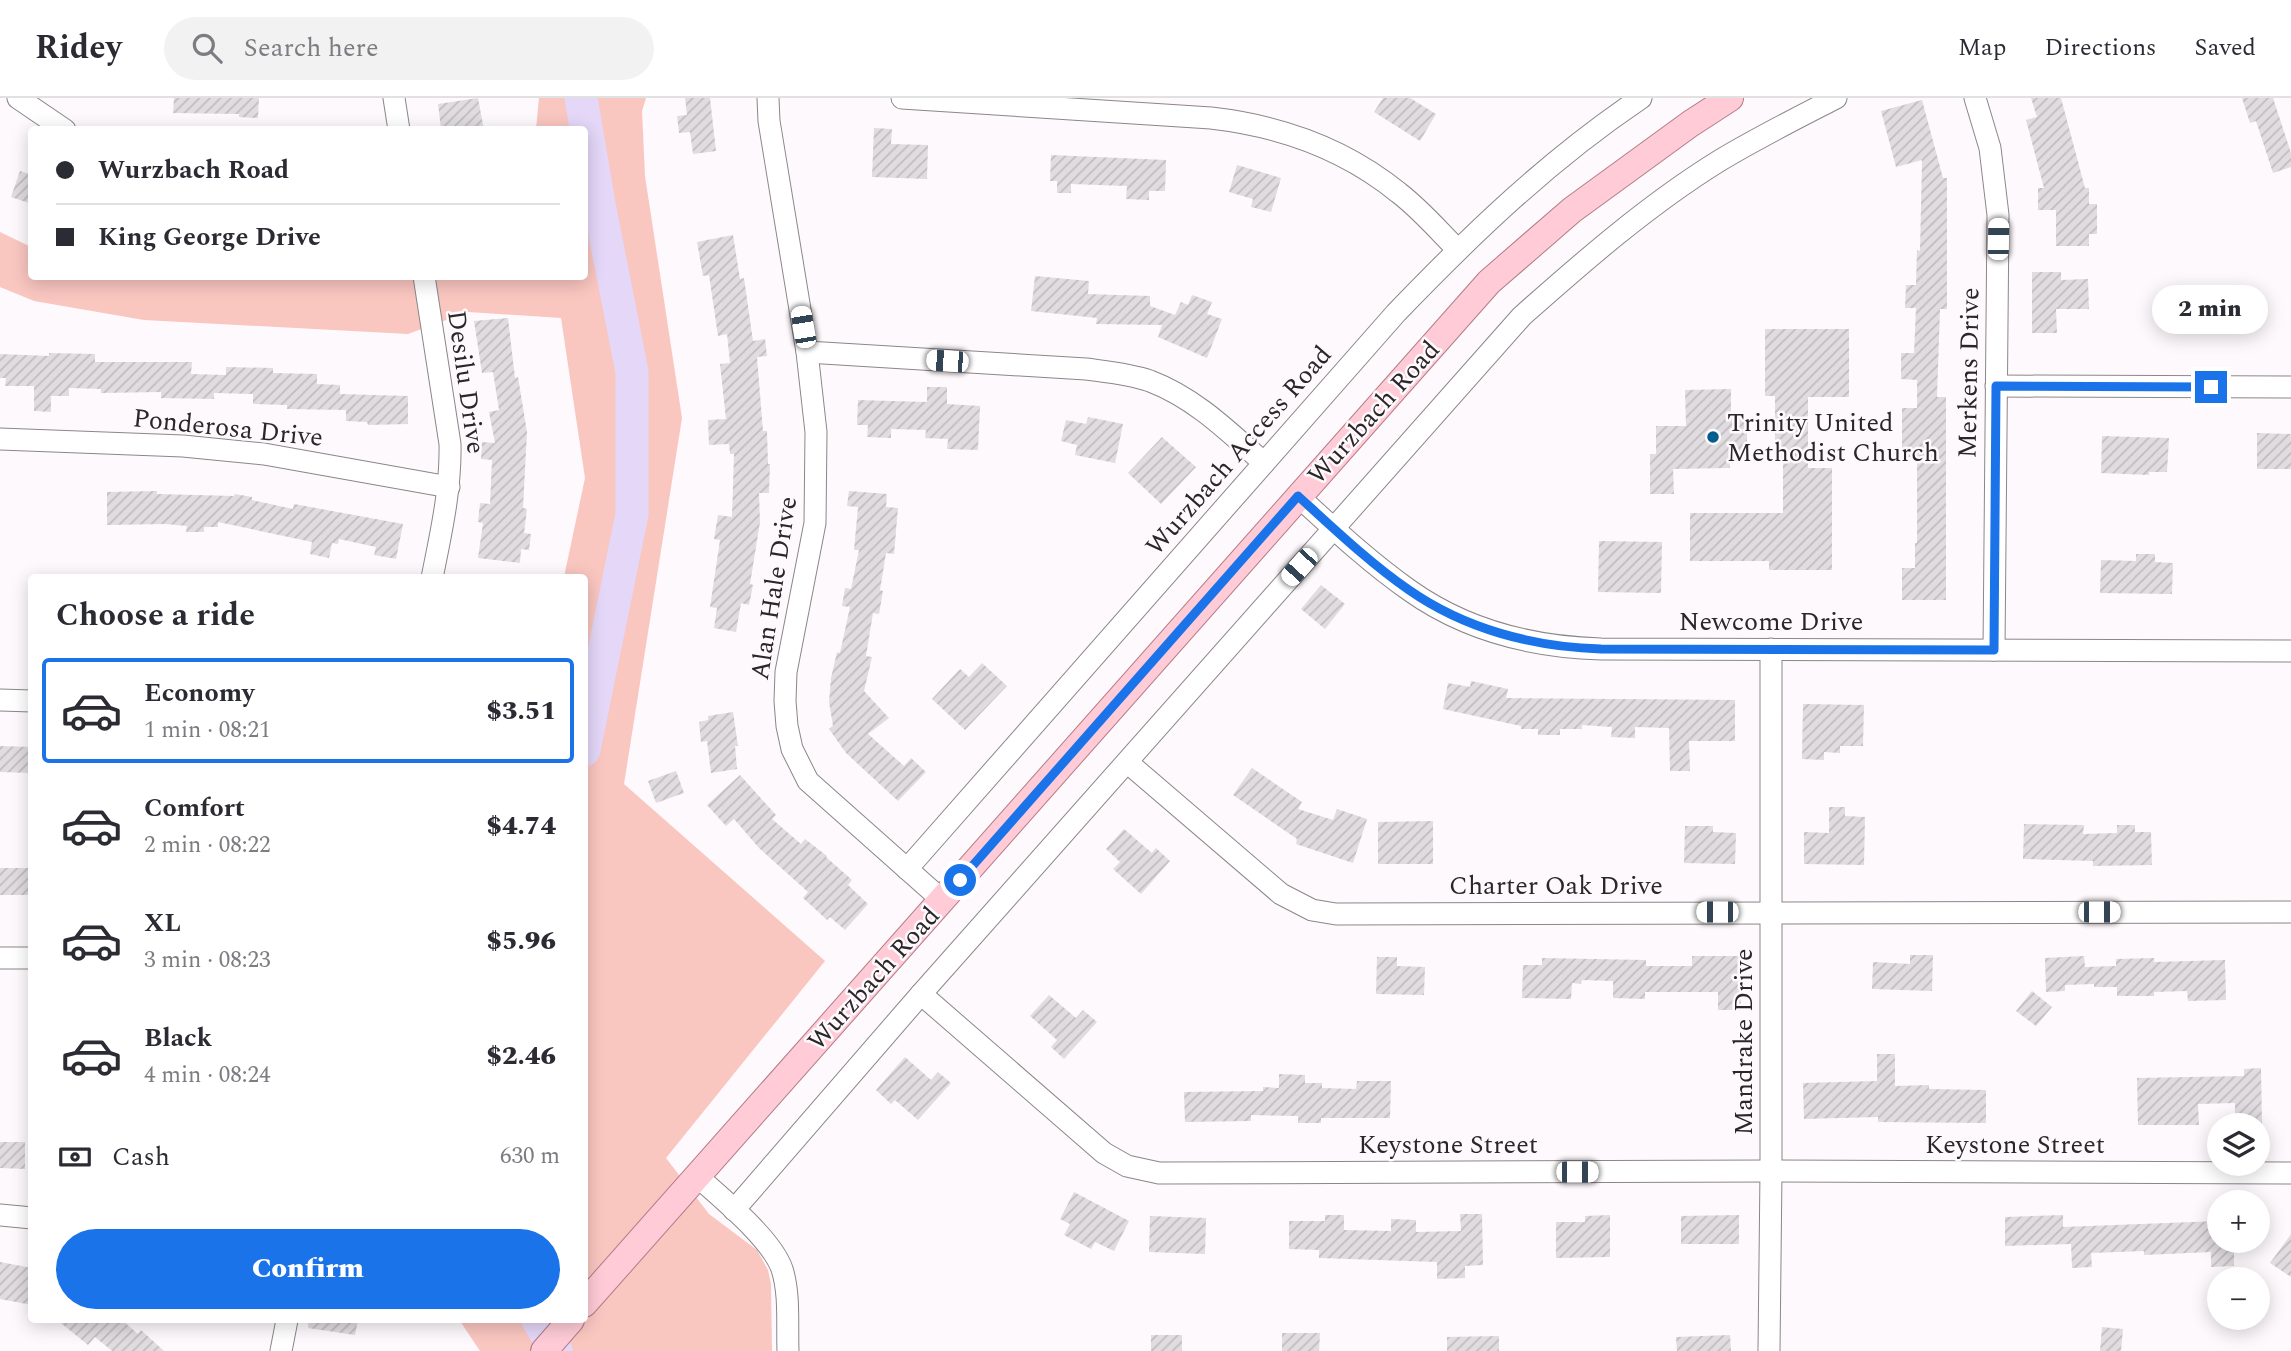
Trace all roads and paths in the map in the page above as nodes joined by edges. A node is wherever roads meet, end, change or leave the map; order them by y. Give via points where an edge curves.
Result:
1 (18, 98) edge
2 (394, 98) edge
3 (768, 98) edge
4 (902, 98) edge
5 (1641, 98) edge
6 (1730, 98) edge
7 (1836, 98) edge
8 (1975, 98) edge
9 (59, 126) edge
10 (398, 126) edge
11 (1457, 249) junction
12 (425, 280) edge
13 (807, 352) junction
14 (1996, 386) junction
15 (2291, 387) edge
16 (0, 439) edge
17 (1264, 463) junction
18 (449, 487) junction
19 (1298, 496) junction
20 (1334, 528) junction
21 (433, 574) edge
22 (1771, 649) junction
23 (1994, 650) junction
24 (2291, 650) edge
25 (0, 700) edge
26 (28, 701) edge
27 (1126, 762) junction
28 (907, 869) junction
29 (942, 900) junction
30 (1771, 912) junction
31 (2291, 912) edge
32 (0, 958) edge
33 (28, 958) edge
34 (921, 994) junction
35 (1771, 1171) junction
36 (2291, 1173) edge
37 (697, 1175) junction
38 (734, 1210) junction
39 (0, 1215) edge
40 (28, 1218) edge
41 (588, 1300) edge
42 (286, 1323) edge
43 (568, 1323) edge
44 (281, 1351) edge
45 (544, 1351) edge
46 (788, 1351) edge
47 (1769, 1351) edge

1 - 9 street
2 - 10 street
3 - 13 street, Alan Hale Drive
4 - 11 street via 1212,118 1279,130 1333,150 1373,173
5 - 11 street, Wurzbach Access Road via 1580,141
6 - 19 main road, Wurzbach Road via 1572,210 1489,282
7 - 20 street via 1718,162 1606,242 1522,316
8 - 14 street, Merkens Drive via 1990,148 1998,215
11 - 17 street, Wurzbach Access Road
12 - 18 street, Desilu Drive via 450,444
13 - 17 street via 1086,369 1132,376 1168,389 1210,415
13 - 28 street, Alan Hale Drive via 816,432 815,523 786,672 787,726 808,782
14 - 15 street
14 - 23 street, Merkens Drive
16 - 18 street, Ponderosa Drive via 264,454
17 - 28 street, Wurzbach Access Road
18 - 21 street, Desilu Drive
19 - 20 street, Newcome Drive
19 - 29 main road, Wurzbach Road
20 - 22 street, Newcome Drive via 1408,590 1504,635 1573,648
20 - 27 street
22 - 23 street, Newcome Drive
22 - 30 street, Mandrake Drive
23 - 24 street, Newcome Drive
25 - 26 street
27 - 30 street, Charter Oak Drive via 1281,894 1312,911
27 - 34 street
28 - 29 street, Alan Hale Drive
29 - 37 main road, Wurzbach Road
30 - 31 street, Charter Oak Drive
30 - 35 street, Mandrake Drive
32 - 33 street
34 - 35 street, Keystone Street via 1104,1153 1127,1166 1159,1173
34 - 38 street
35 - 36 street, Keystone Street
35 - 47 street, Mandrake Drive
37 - 38 street
37 - 41 main road, Wurzbach Road
38 - 46 street via 772,1249 782,1269
39 - 40 street
42 - 44 street
43 - 45 main road

